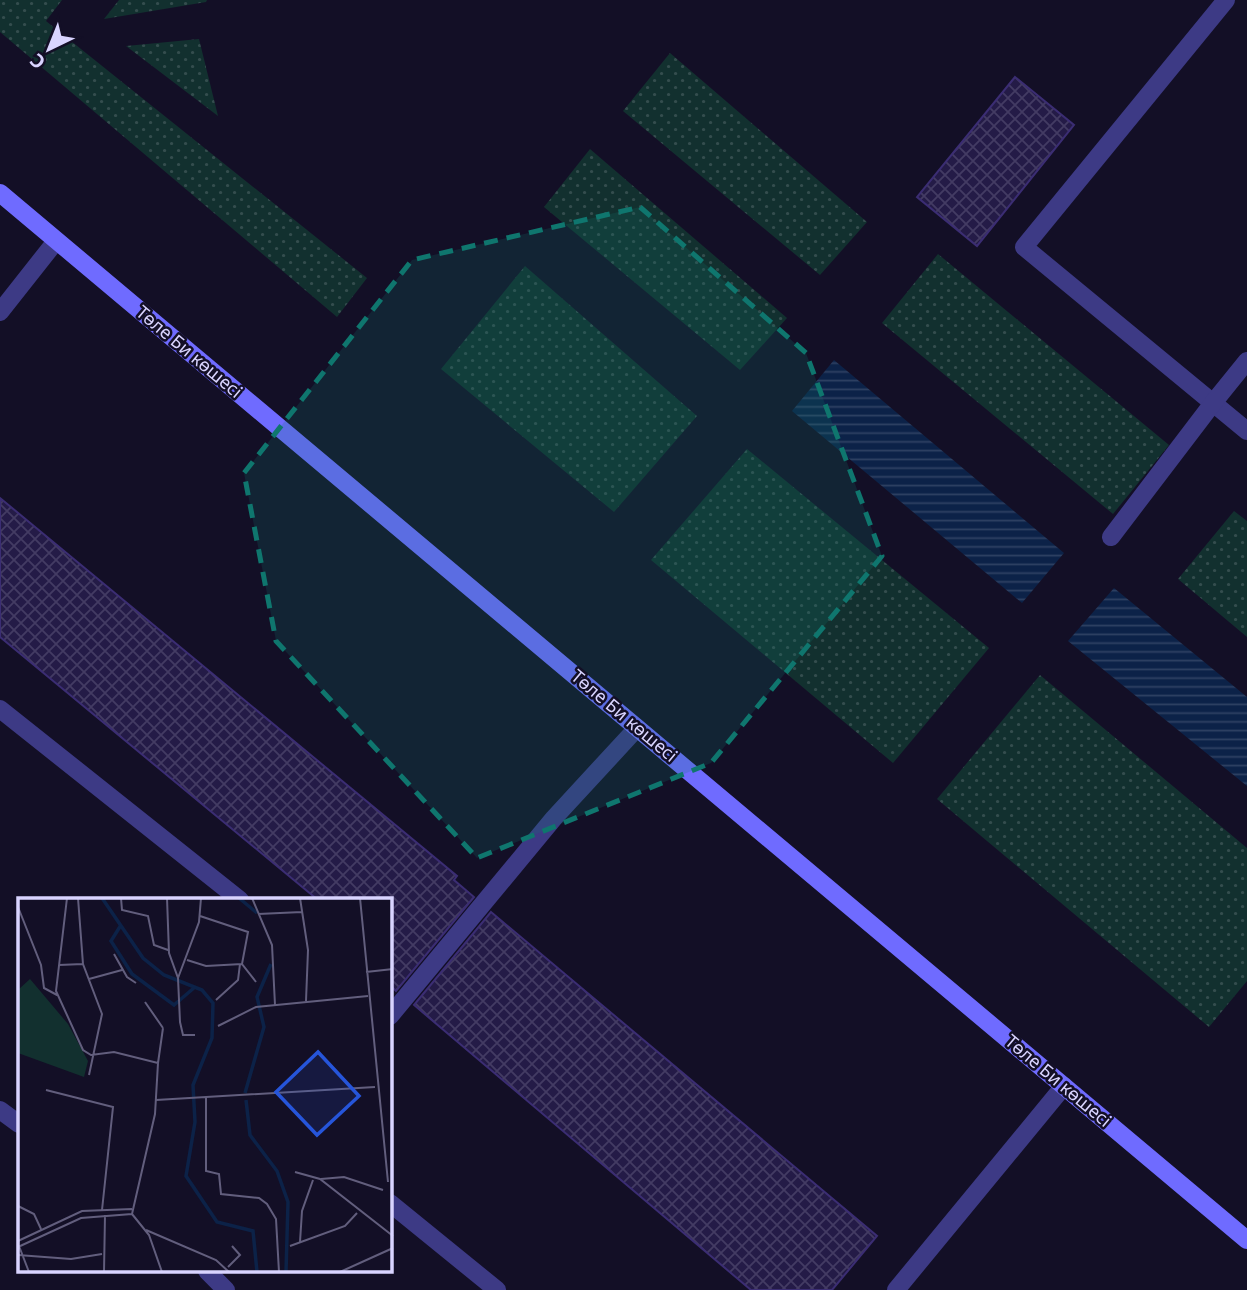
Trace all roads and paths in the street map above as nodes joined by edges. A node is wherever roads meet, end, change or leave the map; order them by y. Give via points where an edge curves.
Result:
1 (1226, 0) edge
2 (0, 193) edge
3 (56, 241) junction
4 (0, 312) edge
5 (1247, 361) edge
6 (1213, 403) junction
7 (1247, 431) edge
8 (1111, 537) dead end
9 (0, 709) edge
10 (637, 728) junction
11 (237, 898) edge
12 (392, 1014) edge
13 (1064, 1086) junction
14 (0, 1110) edge
15 (18, 1123) edge
16 (392, 1205) edge
17 (1247, 1240) edge
18 (208, 1272) edge
19 (226, 1290) edge
20 (497, 1290) edge
21 (896, 1290) edge

1 - 6 lane via 1024,247
2 - 3 main road, Төле Би көшесі
3 - 4 lane
3 - 10 main road, Төле Би көшесі
5 - 6 lane
6 - 7 lane
6 - 8 lane
9 - 11 lane
10 - 12 lane via 554,818
10 - 13 main road, Төле Би көшесі
13 - 17 main road, Төле Би көшесі
13 - 21 lane
14 - 15 lane
16 - 20 lane
18 - 19 lane

